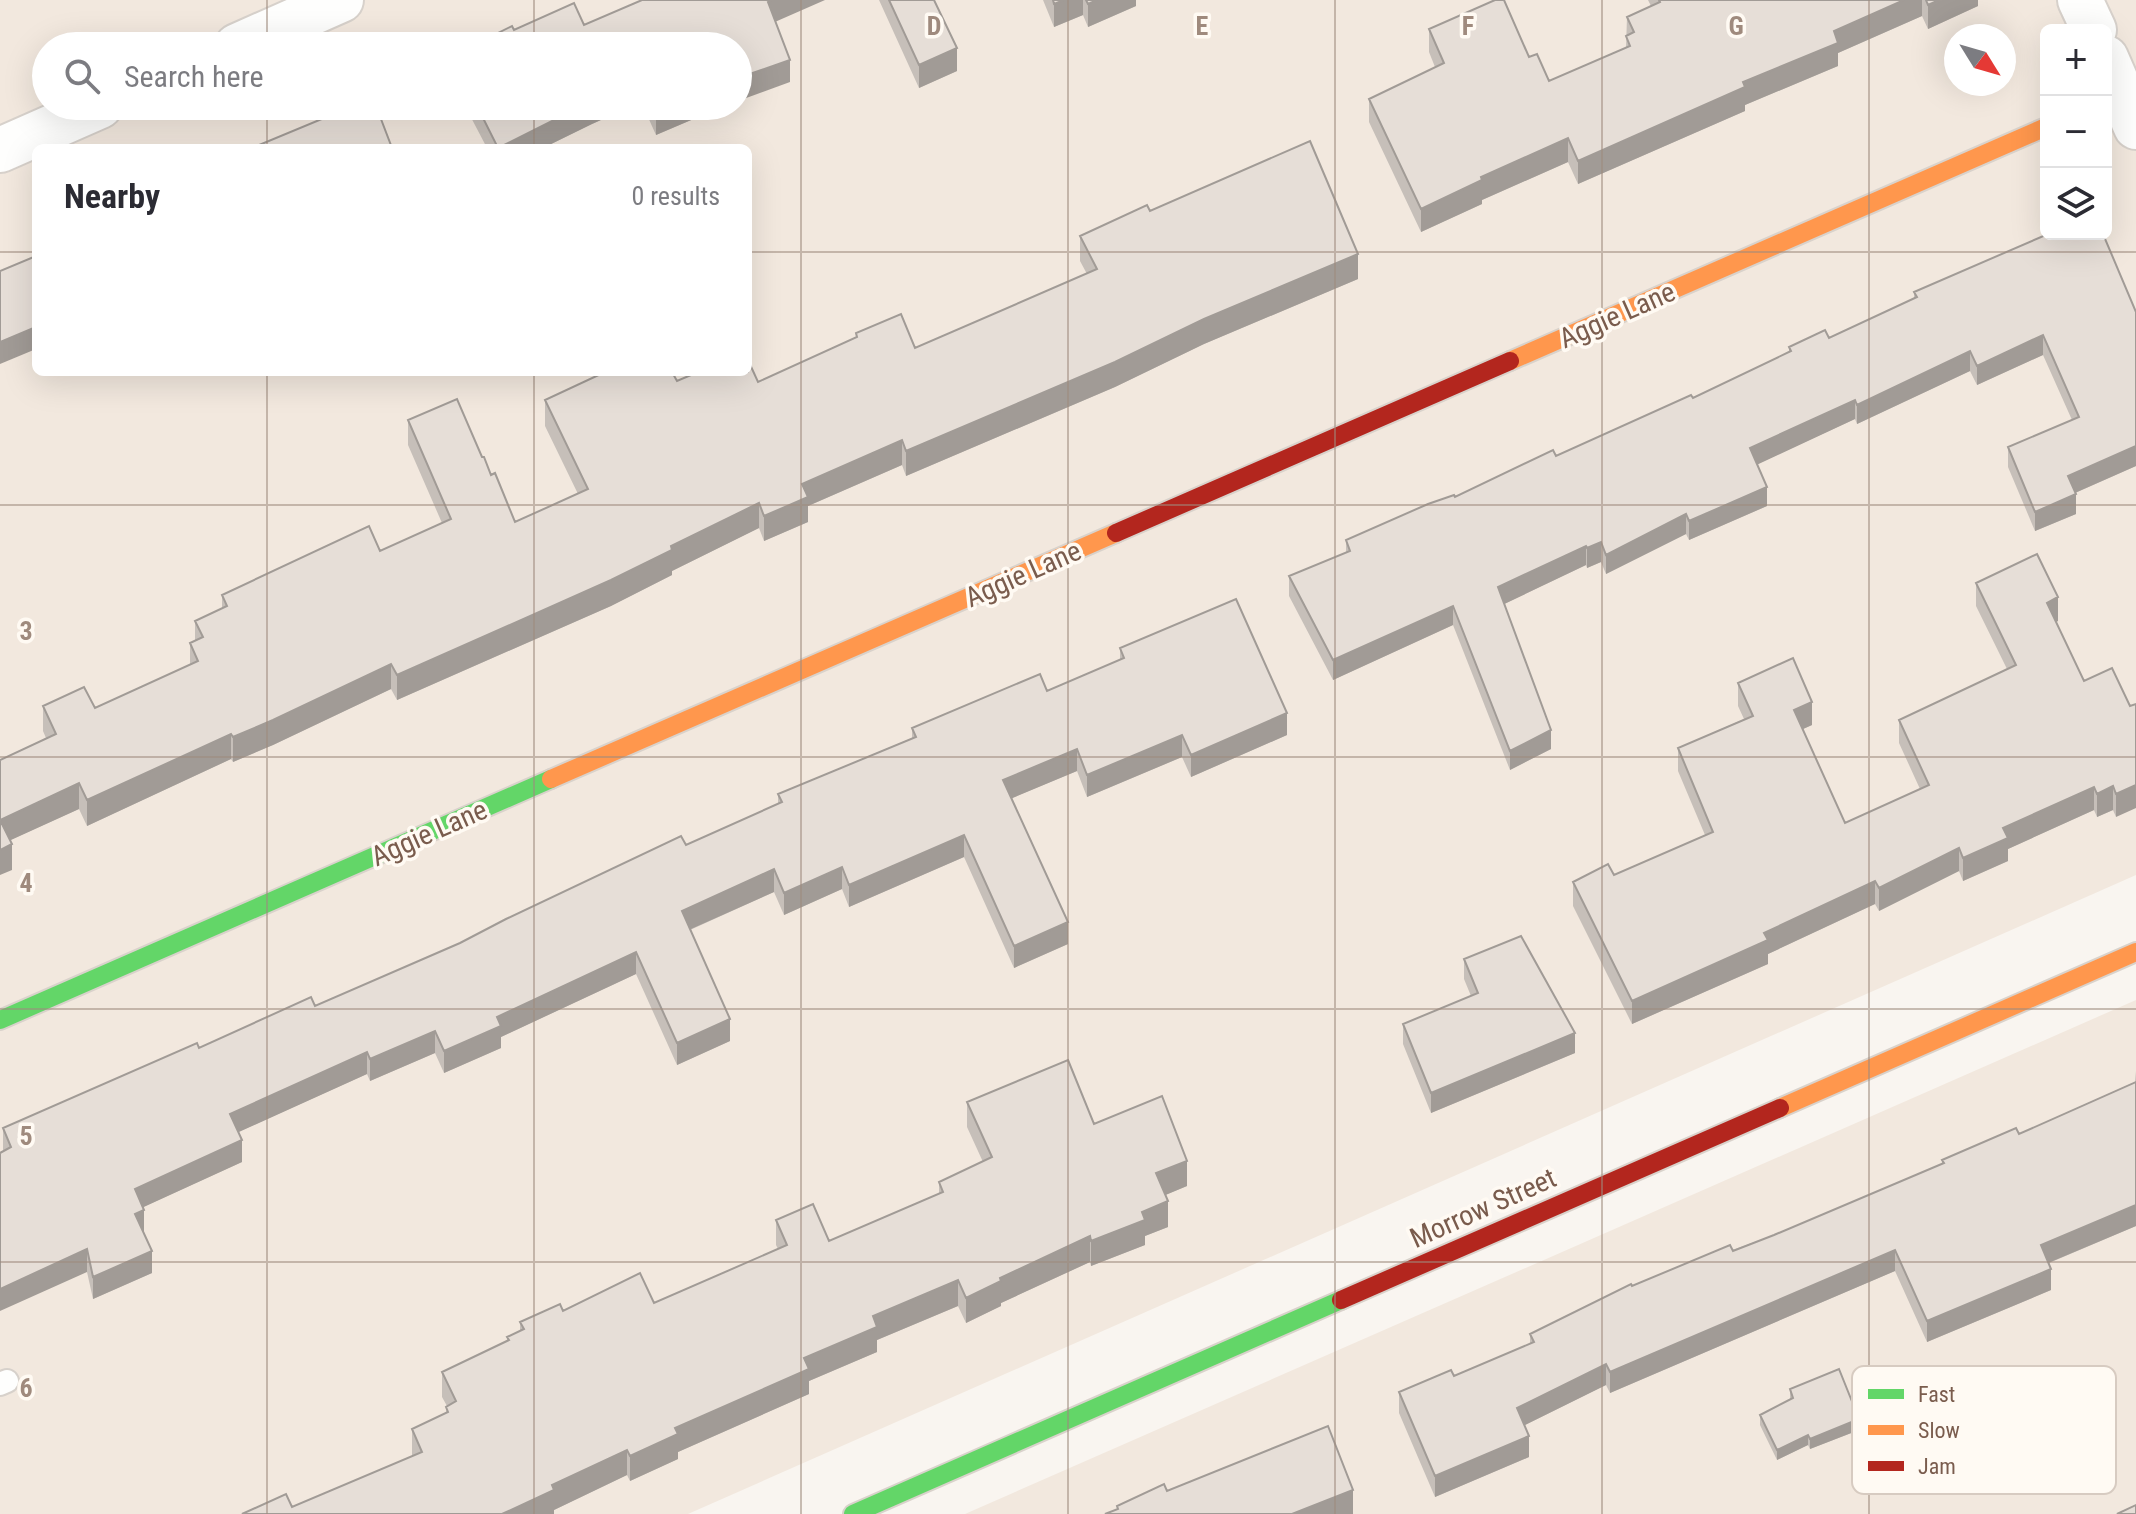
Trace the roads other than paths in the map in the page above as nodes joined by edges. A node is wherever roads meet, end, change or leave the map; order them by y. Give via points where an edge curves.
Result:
1 (341, 0) edge
2 (2080, 0) edge
3 (2091, 24) edge
4 (269, 32) edge
5 (68, 120) edge
6 (2040, 130) edge
7 (0, 150) edge
8 (2136, 952) edge
9 (0, 1020) edge
10 (853, 1514) edge

1 - 4 street
2 - 3 street
5 - 7 street
6 - 9 street, Aggie Lane
8 - 10 street, Morrow Street

